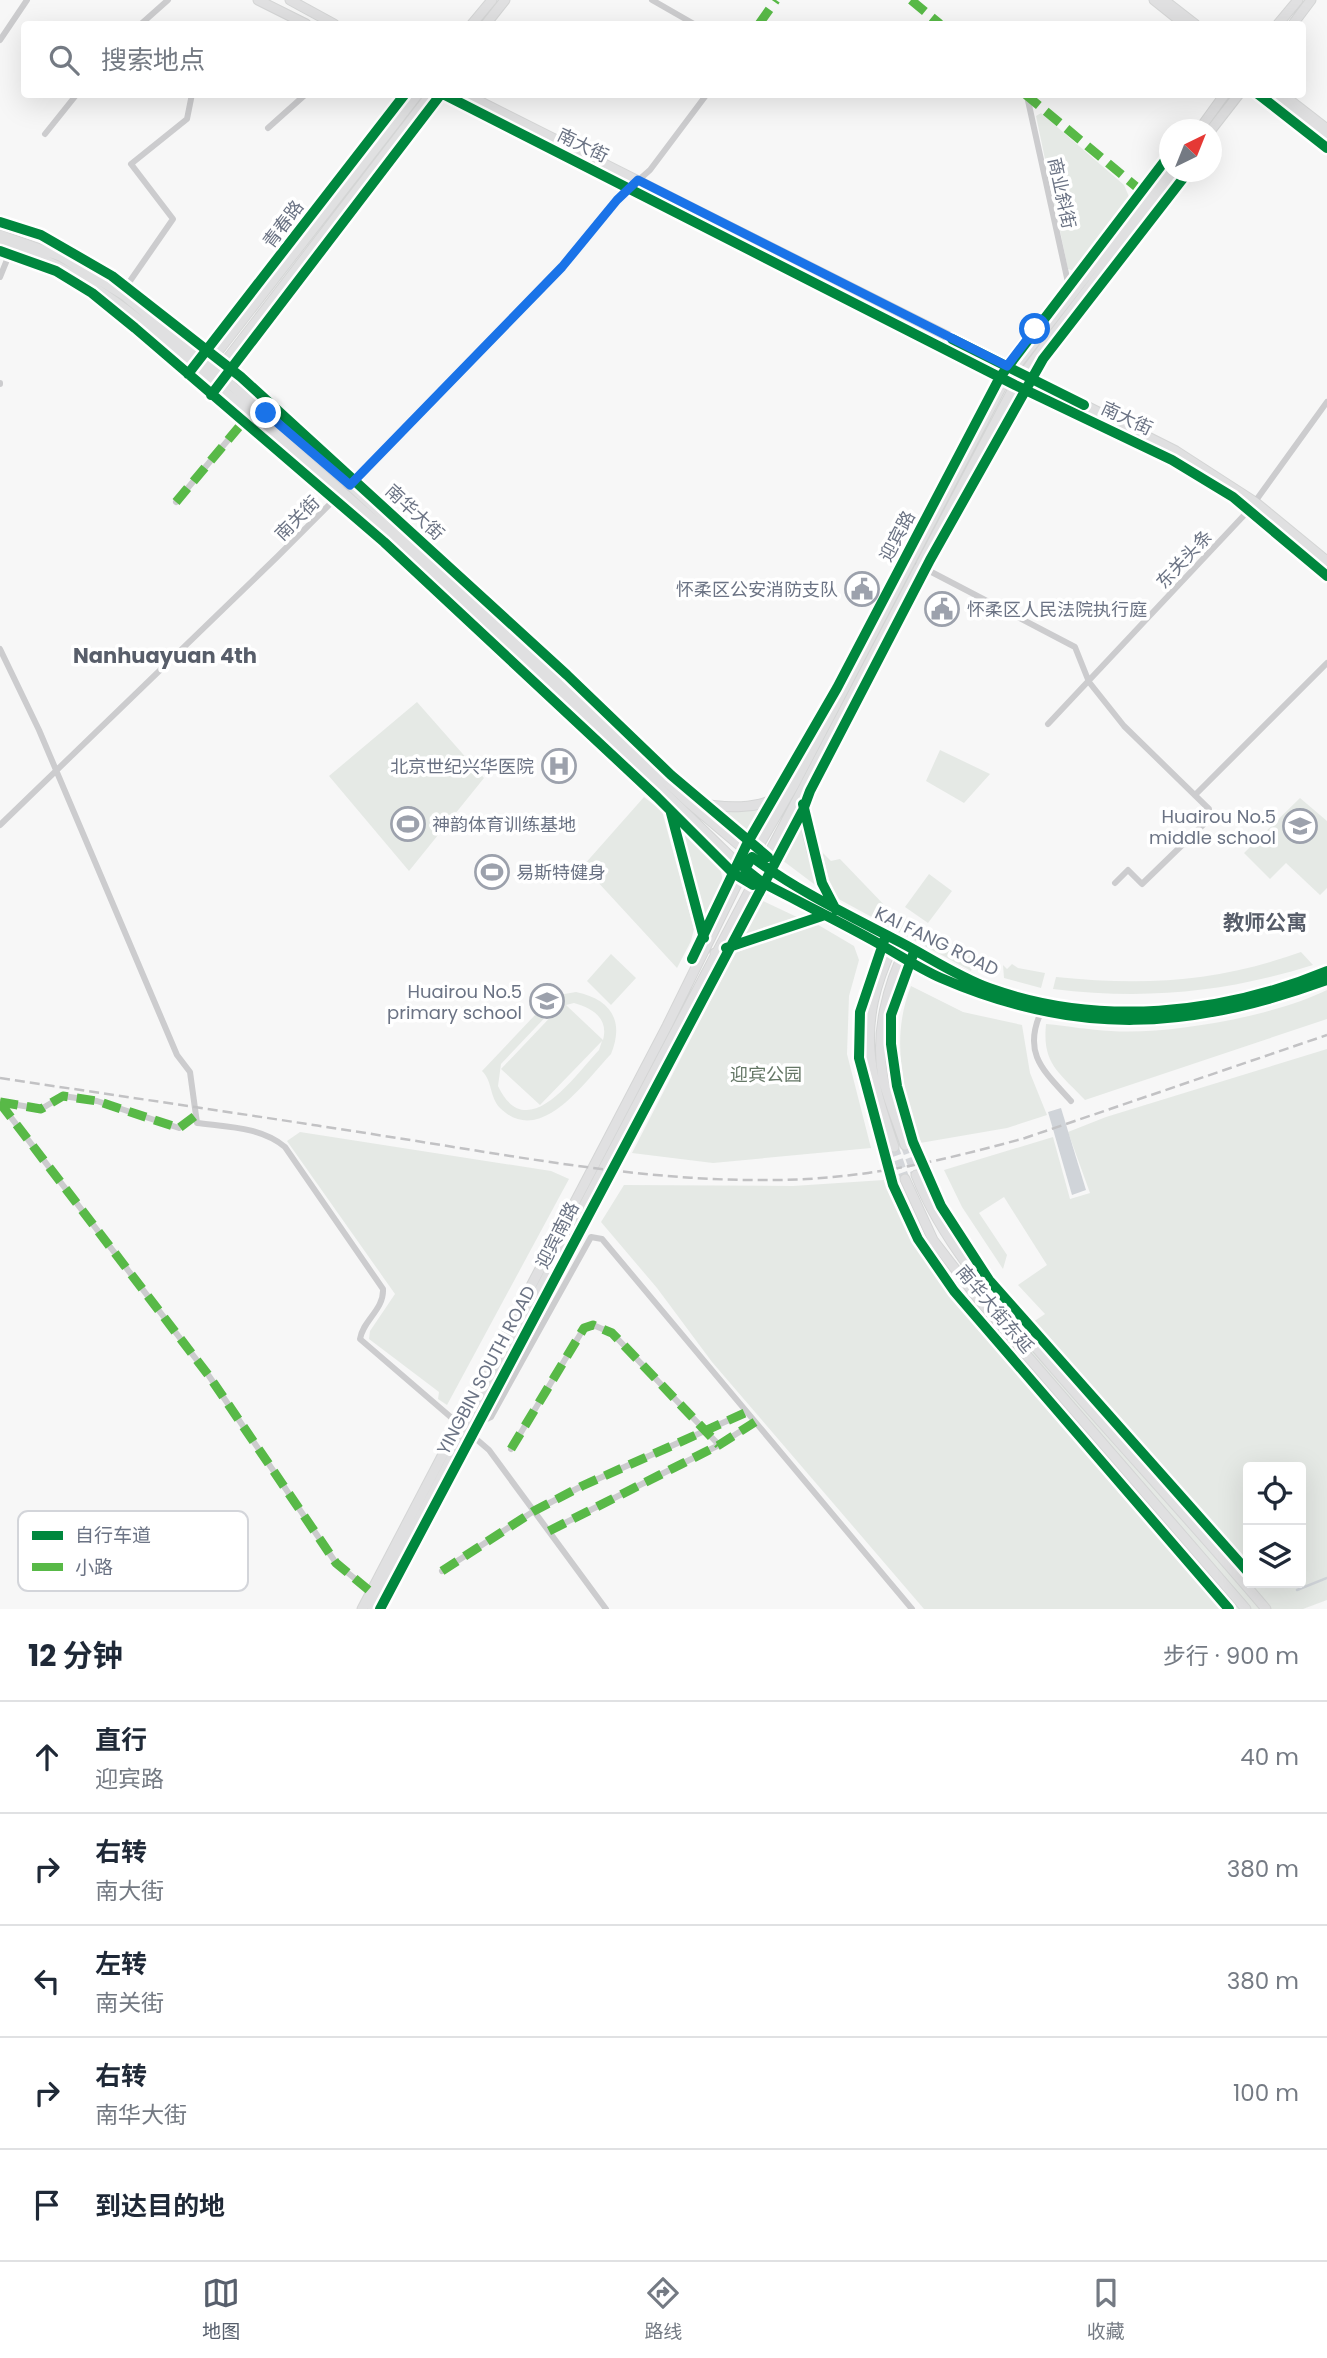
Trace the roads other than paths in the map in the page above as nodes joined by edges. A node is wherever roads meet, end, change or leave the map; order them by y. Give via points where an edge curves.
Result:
1 (27, 0) edge
2 (168, 0) edge
3 (258, 0) edge
4 (290, 0) edge
5 (492, 0) edge
6 (505, 0) edge
7 (652, 0) edge
8 (1154, 0) edge
9 (1164, 0) edge
10 (1298, 0) edge
11 (1311, 0) edge
12 (144, 21) edge
13 (300, 21) edge
14 (328, 21) edge
15 (474, 21) edge
16 (488, 21) edge
17 (689, 21) edge
18 (1180, 21) edge
19 (1191, 21) edge
20 (1280, 21) edge
21 (1295, 21) edge
22 (0, 40) edge
23 (74, 98) edge
24 (191, 98) edge
25 (302, 98) edge
26 (415, 98) edge
27 (428, 98) edge
28 (451, 98) edge
29 (473, 98) edge
30 (704, 98) edge
31 (1027, 98) edge
32 (1222, 98) edge
33 (1236, 98) edge
34 (1274, 98) edge
35 (1287, 98) edge
36 (1207, 119) edge
37 (1220, 119) edge
38 (268, 128) dead end
39 (1327, 129) edge
40 (46, 134) dead end
41 (1327, 139) edge
42 (638, 180) junction
43 (1160, 182) edge
44 (1169, 182) edge
45 (629, 187) junction
46 (0, 235) edge
47 (0, 243) edge
48 (14, 243) junction
49 (0, 277) edge
50 (121, 294) junction
51 (1071, 296) junction
52 (208, 364) junction
53 (1018, 371) junction
54 (201, 372) junction
55 (214, 376) junction
56 (1005, 380) junction
57 (1015, 385) junction
58 (1327, 402) edge
59 (244, 421) dead end
60 (347, 488) junction
61 (176, 502) dead end
62 (1252, 506) junction
63 (1327, 561) edge
64 (918, 565) junction
65 (1327, 576) edge
66 (0, 649) edge
67 (1327, 663) edge
68 (1089, 682) junction
69 (1048, 724) dead end
70 (56, 771) junction
71 (798, 788) junction
72 (1195, 795) junction
73 (667, 796) junction
74 (688, 802) junction
75 (0, 825) edge
76 (752, 856) junction
77 (763, 865) junction
78 (744, 869) junction
79 (756, 877) junction
80 (1115, 883) dead end
81 (836, 910) junction
82 (822, 916) junction
83 (896, 940) junction
84 (907, 946) junction
85 (706, 947) junction
86 (891, 951) junction
87 (715, 953) junction
88 (901, 958) junction
89 (1327, 971) edge
90 (1327, 980) edge
91 (1041, 1012) junction
92 (1071, 1101) dead end
93 (0, 1103) edge
94 (195, 1116) junction
95 (905, 1145) tunnel mouth
96 (894, 1147) tunnel mouth
97 (916, 1175) tunnel mouth
98 (905, 1178) tunnel mouth
99 (747, 1412) junction
100 (755, 1422) junction
101 (464, 1425) junction
102 (705, 1430) junction
103 (719, 1445) junction
104 (510, 1449) dead end
105 (534, 1511) junction
106 (549, 1531) junction
107 (442, 1571) dead end
108 (371, 1592) junction
109 (362, 1609) edge
110 (372, 1609) edge
111 (606, 1609) edge
112 (912, 1609) edge
113 (1246, 1609) edge
114 (1266, 1609) edge

1 - 22 street
2 - 12 street
3 - 13 main road
4 - 14 main road
5 - 15 main road
6 - 16 main road
7 - 17 street
8 - 18 main road
9 - 19 main road
10 - 20 main road
11 - 21 main road
23 - 40 street
24 - 50 street via 187,119 131,164 173,219
25 - 38 street
26 - 52 main road
27 - 55 main road
28 - 45 main road, 南大街
29 - 42 main road, 南大街
30 - 42 street, 南关街
31 - 51 street, 商业斜街
32 - 36 main road
33 - 37 main road
34 - 41 main road
35 - 39 main road
42 - 45 street, 南关街
42 - 53 main road, 南大街
43 - 51 main road
44 - 53 main road
45 - 56 main road, 南大街
45 - 60 street, 南关街 via 562,267
46 - 48 main road, 南华大街
47 - 48 main road, 南华大街
48 - 49 street
48 - 50 main road, 南华大街 via 61,256
48 - 54 main road, 南华大街 via 100,289
50 - 52 main road, 南华大街
51 - 53 main road
52 - 54 main road
52 - 55 main road, 南华大街
53 - 56 main road, 迎宾路
53 - 57 main road
53 - 62 main road, 南大街 via 1176,451
54 - 55 main road, 南华大街
55 - 60 main road, 南华大街
56 - 57 main road, 南大街
56 - 71 main road, 迎宾路
57 - 62 main road, 南大街 via 1172,460
57 - 64 main road
58 - 62 street, 东关头条
59 - 61 street
60 - 70 street, 南关街
60 - 73 main road, 南华大街
60 - 74 main road, 南华大街
62 - 63 main road, 南大街
62 - 65 main road, 南大街
62 - 68 street, 东关头条
64 - 68 street via 1075,647
64 - 71 main road
66 - 70 street
67 - 72 street
68 - 69 street, 东关头条
68 - 72 street via 1124,726
70 - 75 street, 南关街
70 - 94 street via 177,1055 190,1072
71 - 74 main road via 773,802 717,807
71 - 76 main road, 迎宾路
71 - 77 main road, YINGBIN SOUTH ROAD
71 - 81 main road via 822,883
72 - 80 street via 1209,809 1208,820 1142,884 1128,870
73 - 78 main road, 南华大街
73 - 85 main road
74 - 76 main road, 南华大街
76 - 77 main road, KAI FANG ROAD
76 - 78 main road, 迎宾路
77 - 79 main road, YINGBIN SOUTH ROAD
77 - 81 main road, KAI FANG ROAD
78 - 79 main road, KAI FANG ROAD
78 - 85 main road, YINGBIN SOUTH ROAD
79 - 82 main road, KAI FANG ROAD
79 - 87 main road, YINGBIN SOUTH ROAD
81 - 83 main road, KAI FANG ROAD
82 - 86 main road, KAI FANG ROAD
82 - 87 main road
83 - 84 main road, KAI FANG ROAD
83 - 86 main road
84 - 88 main road
84 - 89 main road, KAI FANG ROAD via 989,988 1043,1003 1099,1010 1208,1006 1263,994
85 - 101 main road, YINGBIN SOUTH ROAD
86 - 88 main road, KAI FANG ROAD
86 - 96 main road via 870,1012 868,1049 874,1087
87 - 101 main road, YINGBIN SOUTH ROAD
88 - 91 main road, KAI FANG ROAD via 988,997
88 - 95 main road via 886,1003 883,1077
90 - 91 main road, KAI FANG ROAD via 1209,1015 1144,1020
91 - 92 street via 1033,1029 1037,1062
93 - 94 street via 41,1109 63,1096 97,1101 178,1128
93 - 108 street via 209,1376 336,1563
94 - 101 street via 197,1123 248,1129 273,1137 285,1147 383,1289 384,1298 361,1330 360,1339
97 - 114 main road, 南华大街东延 via 929,1209 968,1266
98 - 113 main road, 南华大街东延 via 933,1240 979,1300
99 - 100 street
99 - 101 street via 602,1239 591,1237 491,1417
99 - 102 street
100 - 103 street
100 - 112 street
101 - 105 street via 489,1450
101 - 108 main road, YINGBIN SOUTH ROAD
101 - 110 main road, YINGBIN SOUTH ROAD
102 - 103 street
102 - 104 street via 612,1333 593,1325 583,1328
102 - 105 street
103 - 106 street
105 - 106 street
105 - 107 street
106 - 111 street
108 - 109 main road, YINGBIN SOUTH ROAD

